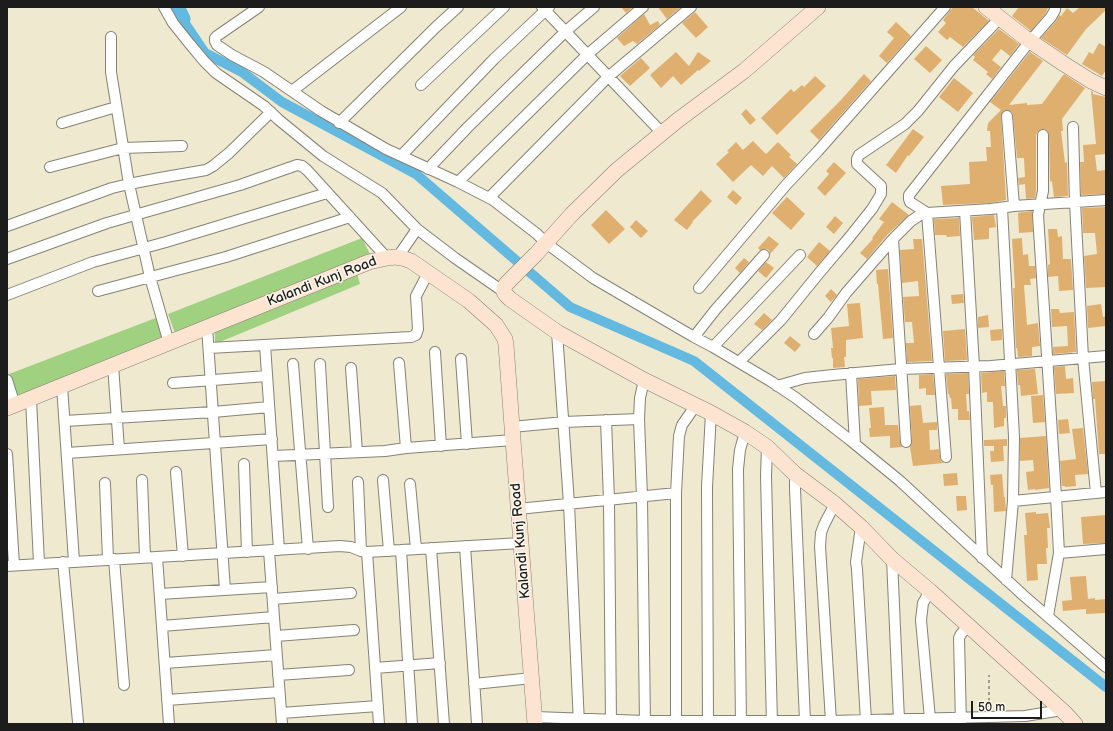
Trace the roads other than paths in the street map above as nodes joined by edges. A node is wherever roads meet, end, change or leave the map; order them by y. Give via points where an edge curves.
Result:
1 (164, 7) edge
2 (258, 7) edge
3 (401, 7) edge
4 (458, 7) edge
5 (504, 7) edge
6 (594, 7) edge
7 (643, 7) edge
8 (691, 7) edge
9 (818, 7) edge
10 (945, 7) edge
11 (986, 7) edge
12 (1055, 7) edge
13 (545, 8) edge
14 (1000, 18) junction
15 (566, 31) junction
16 (112, 37) dead end
17 (1030, 41) junction
18 (588, 54) junction
19 (608, 77) junction
20 (421, 85) dead end
21 (1106, 88) edge
22 (292, 91) junction
23 (116, 107) junction
24 (271, 112) junction
25 (1006, 116) dead end
26 (62, 123) dead end
27 (339, 123) junction
28 (1073, 127) dead end
29 (662, 133) junction
30 (1042, 135) dead end
31 (182, 146) dead end
32 (123, 148) junction
33 (401, 156) junction
34 (50, 167) dead end
35 (428, 169) junction
36 (458, 182) junction
37 (129, 184) junction
38 (327, 193) junction
39 (489, 198) junction
40 (1106, 200) edge
41 (1075, 202) junction
42 (1040, 205) junction
43 (1014, 206) junction
44 (1002, 208) junction
45 (964, 211) junction
46 (927, 213) junction
47 (136, 215) junction
48 (350, 217) junction
49 (7, 226) edge
50 (417, 229) junction
51 (893, 239) junction
52 (143, 248) junction
53 (541, 249) junction
54 (764, 255) dead end
55 (800, 255) dead end
56 (392, 258) junction
57 (7, 259) edge
58 (428, 272) junction
59 (150, 277) junction
60 (699, 288) dead end
61 (98, 291) dead end
62 (504, 292) junction
63 (7, 295) edge
64 (207, 327) junction
65 (557, 332) junction
66 (814, 334) dead end
67 (694, 337) junction
68 (169, 343) junction
69 (265, 345) junction
70 (713, 347) junction
71 (209, 348) junction
72 (435, 352) dead end
73 (1106, 356) edge
74 (1083, 358) junction
75 (461, 359) dead end
76 (1047, 361) junction
77 (739, 362) junction
78 (399, 363) dead end
79 (293, 364) dead end
80 (320, 364) dead end
81 (1010, 364) junction
82 (113, 365) junction
83 (974, 367) junction
84 (350, 368) dead end
85 (939, 368) junction
86 (901, 369) junction
87 (851, 373) junction
88 (267, 376) junction
89 (7, 380) edge
90 (211, 380) junction
91 (644, 380) junction
92 (173, 383) dead end
93 (62, 386) junction
94 (777, 386) junction
95 (31, 398) junction
96 (696, 405) junction
97 (11, 407) edge
98 (269, 407) junction
99 (213, 412) junction
100 (711, 413) junction
101 (117, 418) junction
102 (639, 419) junction
103 (606, 420) junction
104 (65, 421) junction
105 (564, 422) junction
106 (745, 432) junction
107 (512, 434) junction
108 (272, 439) junction
109 (906, 442) dead end
110 (215, 443) junction
111 (467, 444) junction
112 (855, 444) junction
113 (441, 446) junction
114 (767, 447) junction
115 (406, 448) junction
116 (119, 449) junction
117 (357, 452) junction
118 (67, 453) junction
119 (325, 454) junction
120 (301, 455) junction
121 (273, 456) junction
122 (946, 457) dead end
123 (7, 460) edge
124 (244, 464) dead end
125 (176, 472) dead end
126 (795, 474) junction
127 (142, 480) dead end
128 (383, 480) dead end
129 (358, 482) dead end
130 (105, 483) dead end
131 (410, 484) dead end
132 (676, 493) junction
133 (1101, 493) edge
134 (642, 496) junction
135 (1056, 496) junction
136 (609, 500) junction
137 (1013, 501) junction
138 (569, 504) junction
139 (835, 504) junction
140 (328, 507) dead end
141 (518, 509) junction
142 (861, 527) junction
143 (521, 543) junction
144 (466, 546) junction
145 (308, 548) junction
146 (431, 548) junction
147 (416, 549) junction
148 (1106, 549) edge
149 (401, 550) junction
150 (274, 551) junction
151 (389, 551) junction
152 (247, 552) junction
153 (364, 552) junction
154 (1059, 553) junction
155 (223, 554) junction
156 (183, 556) junction
157 (157, 557) junction
158 (145, 558) junction
159 (982, 558) junction
160 (111, 559) junction
161 (892, 559) junction
162 (74, 561) junction
163 (63, 562) junction
164 (39, 563) junction
165 (10, 566) edge
166 (1006, 580) junction
167 (272, 587) junction
168 (225, 590) junction
169 (930, 591) junction
170 (351, 593) dead end
171 (160, 594) junction
172 (273, 599) junction
173 (1048, 616) junction
174 (274, 617) junction
175 (162, 626) junction
176 (968, 626) junction
177 (354, 630) dead end
178 (276, 636) junction
179 (277, 655) junction
180 (165, 663) junction
181 (440, 663) junction
182 (408, 665) junction
183 (1106, 667) edge
184 (375, 668) junction
185 (349, 670) dead end
186 (278, 675) junction
187 (532, 678) junction
188 (474, 684) junction
189 (124, 686) dead end
190 (279, 692) junction
191 (167, 700) junction
192 (378, 706) junction
193 (281, 713) junction
194 (1070, 719) edge
195 (866, 720) junction
196 (1025, 720) edge
197 (535, 721) edge
198 (578, 721) edge
199 (805, 721) junction
200 (831, 721) junction
201 (893, 721) edge
202 (925, 721) edge
203 (961, 721) edge
204 (989, 721) edge
205 (78, 722) dead end
206 (611, 722) edge
207 (645, 722) edge
208 (676, 722) edge
209 (708, 722) edge
210 (741, 722) edge
211 (772, 722) edge
212 (849, 722) edge
213 (816, 723) edge
214 (169, 724) edge
215 (282, 724) edge
216 (379, 724) edge
217 (412, 724) edge
218 (444, 724) edge
219 (477, 724) edge

1 - 24 street via 177,28 216,73
2 - 22 street via 217,36 215,41 232,56 264,72
3 - 22 street
4 - 27 street
5 - 20 street
6 - 15 street
7 - 18 street
8 - 19 street
9 - 29 street via 744,71
10 - 60 street via 786,185
11 - 14 street
12 - 17 street via 1051,17
13 - 15 street
13 - 33 street
14 - 17 street
14 - 77 street via 954,66 905,124 859,155 857,164 881,186 881,194 872,209 781,320
15 - 18 street
15 - 35 street
16 - 23 street via 111,72
17 - 21 street
17 - 46 street via 909,195 910,202
18 - 19 street
18 - 36 street
19 - 29 street
19 - 39 street
22 - 27 street
23 - 26 street
23 - 32 street
24 - 37 street via 209,169
24 - 50 street via 323,156 382,193
25 - 43 street
27 - 33 street
28 - 41 street
29 - 53 street via 617,170
30 - 42 street via 1043,191
31 - 32 street
32 - 34 street
32 - 37 street
33 - 35 street
35 - 36 street
36 - 39 street
37 - 47 street
37 - 49 street
38 - 47 street via 307,170 297,165 240,185
38 - 48 street
38 - 52 street
39 - 53 street via 537,234
40 - 41 street
41 - 42 street
41 - 74 street
42 - 43 street
42 - 76 street via 1038,215
43 - 44 street
44 - 45 street
44 - 81 street
45 - 46 street
45 - 83 street
46 - 51 street via 916,218
46 - 85 street
47 - 52 street
47 - 57 street
48 - 56 street
48 - 59 street via 226,257
50 - 56 street
50 - 62 street
51 - 66 street
51 - 86 street
52 - 59 street
52 - 63 street via 93,262
53 - 62 street via 506,284
53 - 67 street
54 - 67 street
55 - 70 street
56 - 58 street, Kalandi Kunj Road via 411,261
56 - 64 street, Kalandi Kunj Road via 369,262
58 - 69 street via 416,296 416,335
58 - 107 street, Kalandi Kunj Road via 469,301 502,333 506,345
59 - 61 street
59 - 68 street
62 - 65 street
64 - 68 street, Kalandi Kunj Road
64 - 71 street
65 - 91 street
65 - 105 street
67 - 70 street
68 - 82 street, Kalandi Kunj Road
69 - 71 street
69 - 88 street
70 - 77 street
71 - 90 street
72 - 113 street
73 - 74 street
74 - 76 street
74 - 133 street
75 - 111 street
76 - 81 street
76 - 135 street
77 - 94 street
78 - 115 street
79 - 120 street
80 - 119 street
81 - 83 street
81 - 137 street via 1014,436
82 - 93 street, Kalandi Kunj Road
82 - 101 street
83 - 85 street
83 - 159 street
84 - 117 street
85 - 86 street
85 - 122 street
86 - 87 street
86 - 109 street
87 - 94 street via 805,378
87 - 112 street
88 - 90 street
88 - 98 street
89 - 97 street
90 - 92 street
90 - 99 street
91 - 96 street
91 - 102 street
93 - 95 street, Kalandi Kunj Road
93 - 104 street
94 - 112 street
95 - 97 street, Kalandi Kunj Road
95 - 164 street
96 - 100 street
96 - 132 street via 680,430
98 - 99 street
98 - 108 street
99 - 101 street
99 - 110 street
100 - 106 street
100 - 209 street via 707,487
101 - 104 street
101 - 116 street
102 - 103 street
102 - 134 street
103 - 105 street
103 - 136 street
104 - 118 street
105 - 107 street
105 - 138 street
106 - 114 street
106 - 210 street via 738,469
107 - 111 street
107 - 141 street, Kalandi Kunj Road
108 - 110 street
108 - 121 street
110 - 116 street
110 - 155 street
111 - 113 street
112 - 159 street via 911,491
113 - 115 street
114 - 126 street
114 - 211 street
115 - 117 street
116 - 118 street
117 - 119 street
118 - 162 street
119 - 120 street
119 - 140 street
120 - 121 street
120 - 145 street
121 - 150 street
123 - 165 street
124 - 152 street
125 - 156 street
126 - 139 street
126 - 199 street
127 - 158 street
128 - 151 street
129 - 153 street
130 - 160 street
131 - 147 street
132 - 134 street
132 - 208 street
133 - 135 street
134 - 136 street
134 - 207 street
135 - 137 street
135 - 154 street
136 - 138 street
136 - 206 street
137 - 166 street
138 - 141 street
138 - 198 street
139 - 142 street
139 - 200 street via 824,525 820,546
141 - 143 street, Kalandi Kunj Road
142 - 161 street
142 - 195 street via 856,562
143 - 144 street
143 - 187 street, Kalandi Kunj Road
144 - 146 street
144 - 188 street
145 - 150 street
145 - 153 street via 340,546
146 - 147 street
146 - 181 street
147 - 149 street
148 - 154 street
149 - 151 street
149 - 182 street
150 - 152 street
150 - 167 street
151 - 153 street
152 - 155 street
153 - 184 street
154 - 173 street
155 - 156 street
155 - 168 street
156 - 157 street
157 - 158 street
157 - 171 street
158 - 160 street
159 - 166 street
160 - 162 street
160 - 189 street
161 - 169 street
161 - 201 street
162 - 163 street
163 - 164 street
163 - 205 street
164 - 165 street
166 - 173 street
167 - 168 street
167 - 172 street
168 - 171 street
169 - 176 street
169 - 202 street via 923,604 921,620
170 - 172 street
171 - 175 street
172 - 174 street
173 - 183 street
174 - 175 street
174 - 178 street
175 - 180 street
176 - 194 street
176 - 203 street via 959,638
177 - 178 street
178 - 179 street
179 - 180 street
179 - 186 street
180 - 191 street
181 - 182 street
181 - 218 street
182 - 184 street
182 - 217 street
184 - 192 street
185 - 186 street
186 - 190 street
187 - 188 street
187 - 197 street, Kalandi Kunj Road
188 - 219 street
190 - 191 street
190 - 193 street
191 - 214 street
192 - 193 street
192 - 216 street
193 - 215 street
194 - 196 street
195 - 201 street
195 - 212 street
196 - 204 street
197 - 198 street
198 - 206 street
199 - 211 street
199 - 213 street
200 - 212 street
200 - 213 street
201 - 202 street
202 - 203 street
203 - 204 street
206 - 207 street
207 - 208 street
208 - 209 street
209 - 210 street
210 - 211 street

